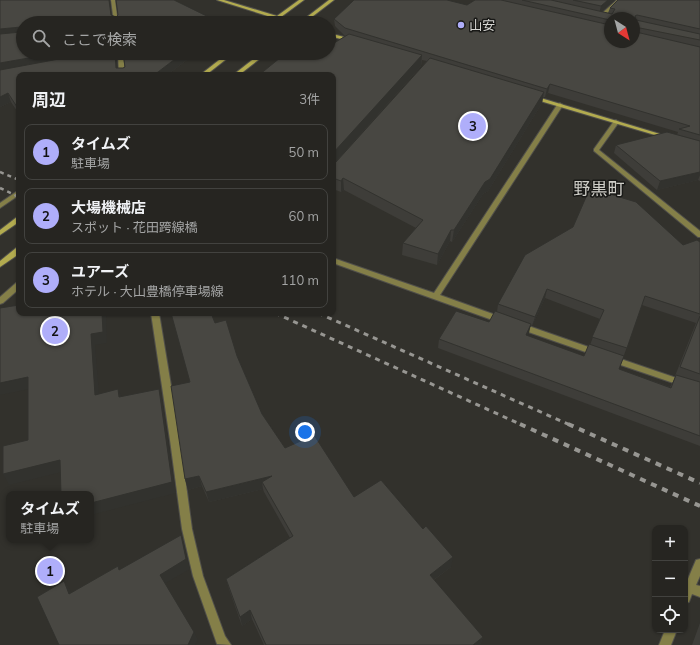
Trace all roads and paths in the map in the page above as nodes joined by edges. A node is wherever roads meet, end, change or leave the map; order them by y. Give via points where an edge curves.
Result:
1 (112, 0) edge
2 (219, 0) edge
3 (302, 0) edge
4 (332, 0) edge
5 (620, 0) edge
6 (115, 16) edge
7 (271, 16) edge
8 (280, 16) edge
9 (310, 16) edge
10 (594, 16) edge
11 (601, 17) junction
12 (604, 18) edge
13 (336, 36) edge
14 (359, 43) edge
15 (121, 60) edge
16 (222, 60) edge
17 (255, 60) edge
18 (122, 72) edge
19 (207, 72) edge
20 (240, 72) edge
21 (523, 94) edge
22 (560, 105) junction
23 (616, 122) junction
24 (672, 139) edge
25 (16, 194) edge
26 (0, 206) edge
27 (16, 221) edge
28 (0, 233) edge
29 (700, 235) edge
30 (16, 252) edge
31 (336, 261) edge
32 (0, 265) edge
33 (16, 288) edge
34 (435, 297) junction
35 (0, 301) edge
36 (155, 316) edge
37 (700, 389) edge
38 (700, 564) edge
39 (690, 587) junction
40 (700, 592) edge
41 (685, 597) edge
42 (670, 633) edge
43 (221, 643) edge
44 (665, 645) edge

1 - 6 street
2 - 7 street
3 - 8 street
4 - 9 street
5 - 11 street
10 - 11 street
11 - 12 street
13 - 14 street
15 - 18 street
16 - 19 street
17 - 20 street
21 - 22 street
22 - 23 street
22 - 34 street
23 - 24 street
23 - 29 street via 596,150
25 - 26 street
27 - 28 street
30 - 32 street
31 - 34 street
33 - 35 street
34 - 37 street
36 - 43 street via 187,529 198,576
38 - 39 street
39 - 40 street
39 - 41 street
42 - 44 street

